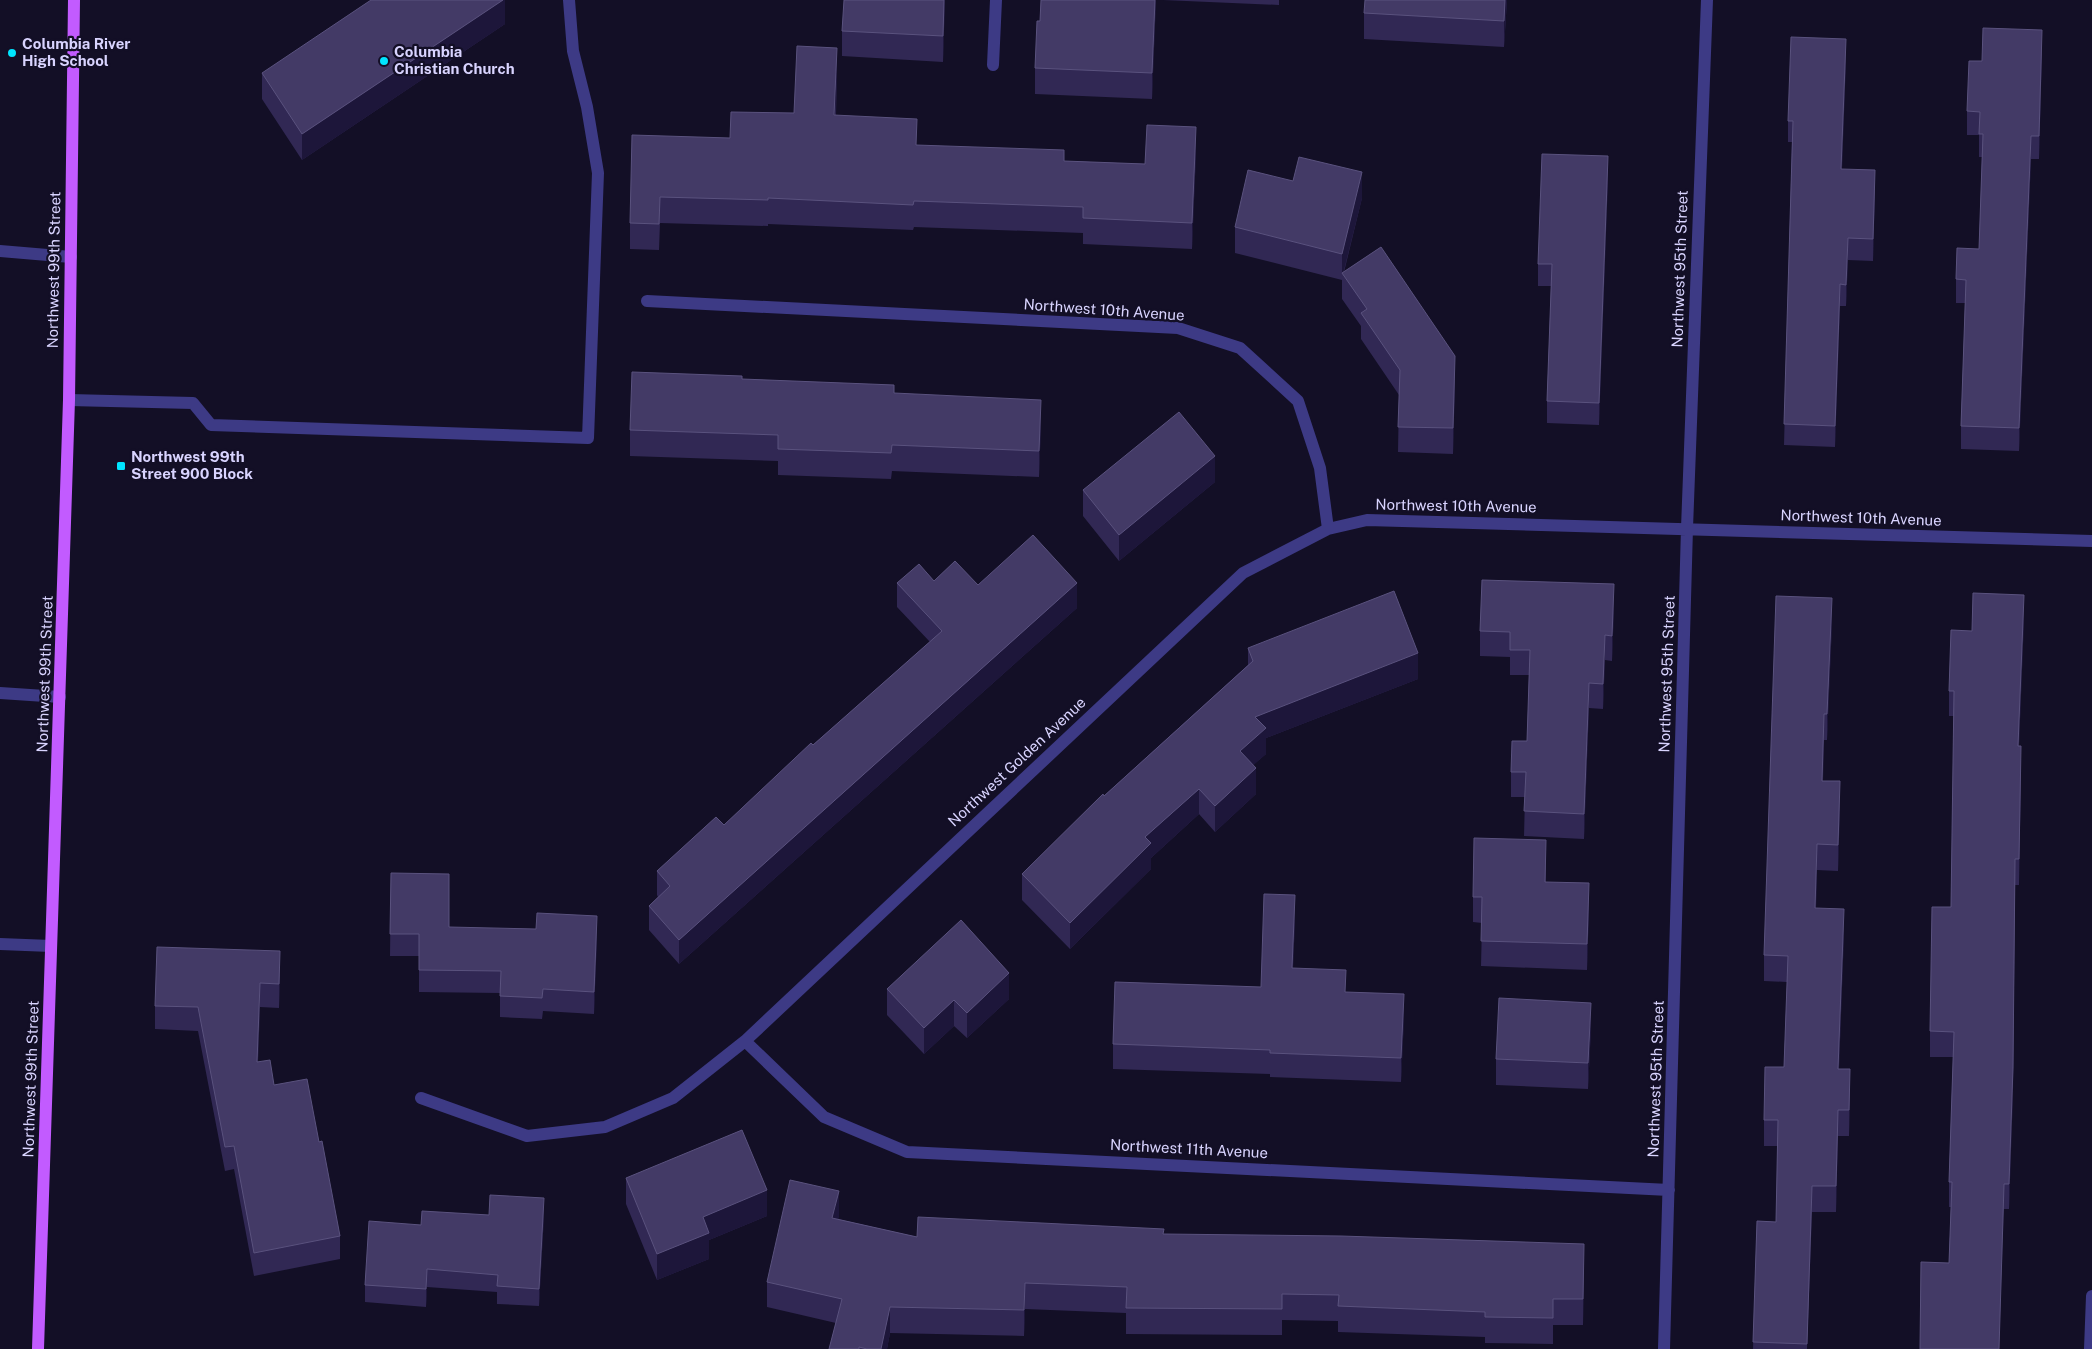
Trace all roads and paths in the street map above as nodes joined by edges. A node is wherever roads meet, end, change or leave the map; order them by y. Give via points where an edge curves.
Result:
1 (74, 0) edge
2 (569, 0) edge
3 (996, 0) edge
4 (1707, 0) edge
5 (993, 65) dead end
6 (0, 251) edge
7 (71, 256) junction
8 (647, 301) dead end
9 (69, 400) junction
10 (1687, 528) junction
11 (1328, 529) junction
12 (2092, 541) edge
13 (0, 693) edge
14 (60, 697) junction
15 (0, 944) edge
16 (51, 946) junction
17 (745, 1041) junction
18 (421, 1098) dead end
19 (1669, 1190) junction
20 (2092, 1296) edge
21 (38, 1349) edge
22 (1664, 1349) edge
23 (2090, 1349) edge

1 - 7 main road, Northwest 99th Street
2 - 9 street via 573,51 598,174 588,438 211,425 193,403
3 - 5 street
4 - 10 street, Northwest 95th Street
6 - 7 street
7 - 9 main road, Northwest 99th Street
8 - 11 street, Northwest 10th Avenue via 1178,328 1240,348 1298,401 1320,468
9 - 14 main road, Northwest 99th Street
10 - 11 street, Northwest 10th Avenue via 1367,520
10 - 12 street, Northwest 10th Avenue
10 - 19 street, Northwest 95th Street
11 - 17 street, Northwest Golden Avenue via 1243,573
13 - 14 street
14 - 16 main road, Northwest 99th Street
15 - 16 street
16 - 21 main road, Northwest 99th Street
17 - 18 street, Northwest Golden Avenue via 673,1098 605,1127 527,1136
17 - 19 street, Northwest 11th Avenue via 824,1117 907,1152
19 - 22 street, Northwest 95th Street
20 - 23 street

